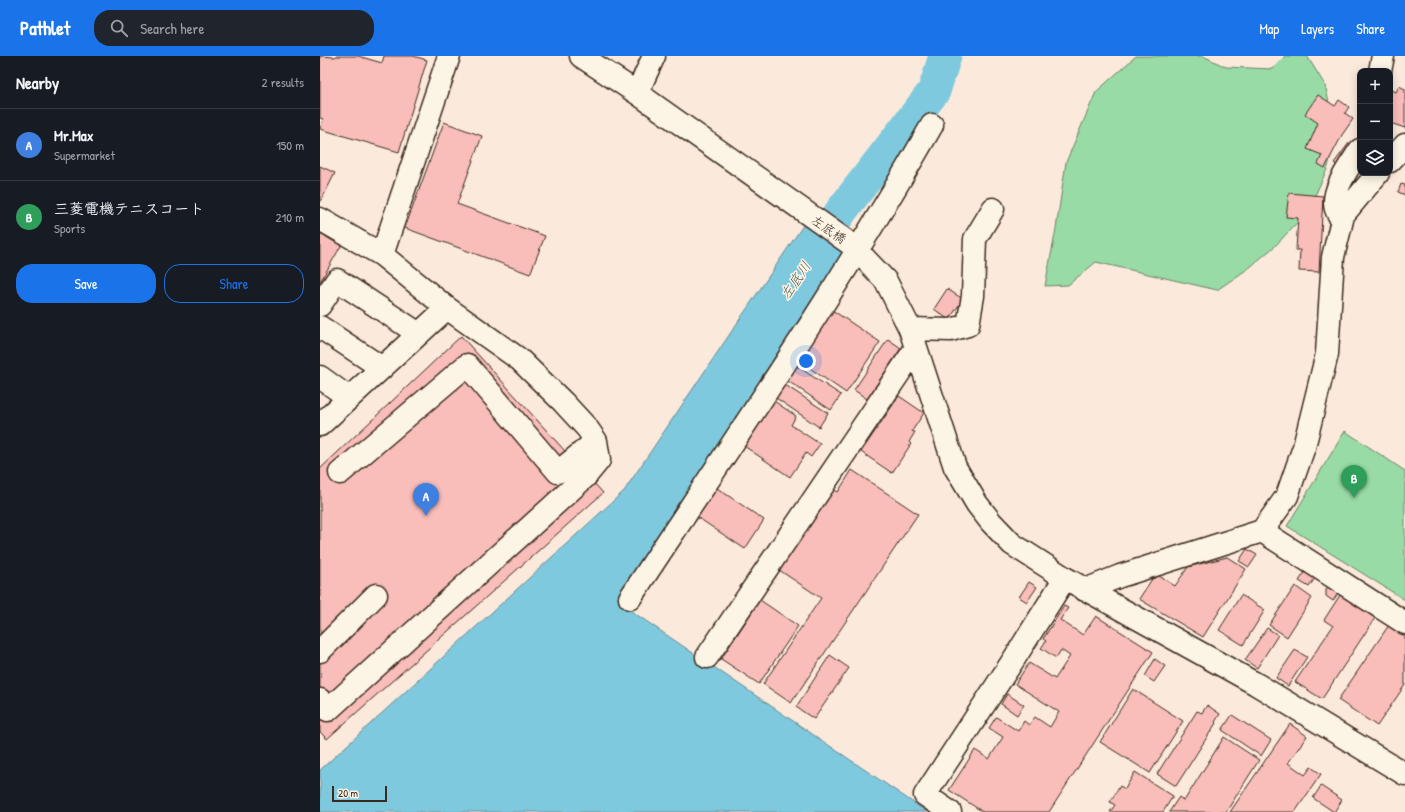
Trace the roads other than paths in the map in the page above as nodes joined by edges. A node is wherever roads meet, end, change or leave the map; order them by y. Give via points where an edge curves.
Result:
1 (449, 56) edge
2 (581, 56) edge
3 (654, 56) edge
4 (1383, 56) edge
5 (1381, 68) edge
6 (637, 93) junction
7 (932, 125) dead end
8 (1405, 145) edge
9 (1357, 155) edge
10 (1393, 158) edge
11 (1376, 176) edge
12 (993, 208) dead end
13 (320, 219) edge
14 (1342, 220) junction
15 (855, 248) junction
16 (382, 255) junction
17 (320, 305) edge
18 (447, 308) junction
19 (320, 327) edge
20 (419, 334) junction
21 (913, 338) junction
22 (382, 368) junction
23 (320, 377) edge
24 (350, 398) junction
25 (320, 425) edge
26 (596, 441) junction
27 (340, 473) dead end
28 (1262, 531) junction
29 (1065, 578) junction
30 (1085, 590) junction
31 (376, 595) dead end
32 (630, 598) dead end
33 (1405, 623) edge
34 (320, 651) edge
35 (707, 658) dead end
36 (320, 700) edge
37 (1405, 774) edge
38 (950, 812) edge

1 - 16 street
2 - 6 street, 左底橋
3 - 6 street
4 - 5 street
6 - 15 street, 左底橋
7 - 15 street via 894,191
8 - 10 street
9 - 14 street via 1339,186 1335,199 1336,209
11 - 14 street via 1343,215
12 - 21 street via 975,239 973,296 968,324
13 - 16 street
14 - 28 street via 1333,257 1327,354 1317,397 1288,496
15 - 21 street, 左底橋 via 886,281
15 - 32 street
16 - 18 street
17 - 20 street via 337,280
18 - 20 street
18 - 26 street via 519,359 563,402
19 - 22 street
20 - 22 street
21 - 29 street, 左底橋 via 955,467 977,504 1012,544
21 - 35 street
22 - 24 street
23 - 24 street
24 - 25 street
26 - 27 street via 558,472 467,365
26 - 36 street via 599,460 585,477 328,710
28 - 30 street via 1120,576
28 - 33 street
29 - 30 street, 左底橋
29 - 38 street via 925,795
30 - 37 street, 左底橋 via 1256,684
31 - 34 street

